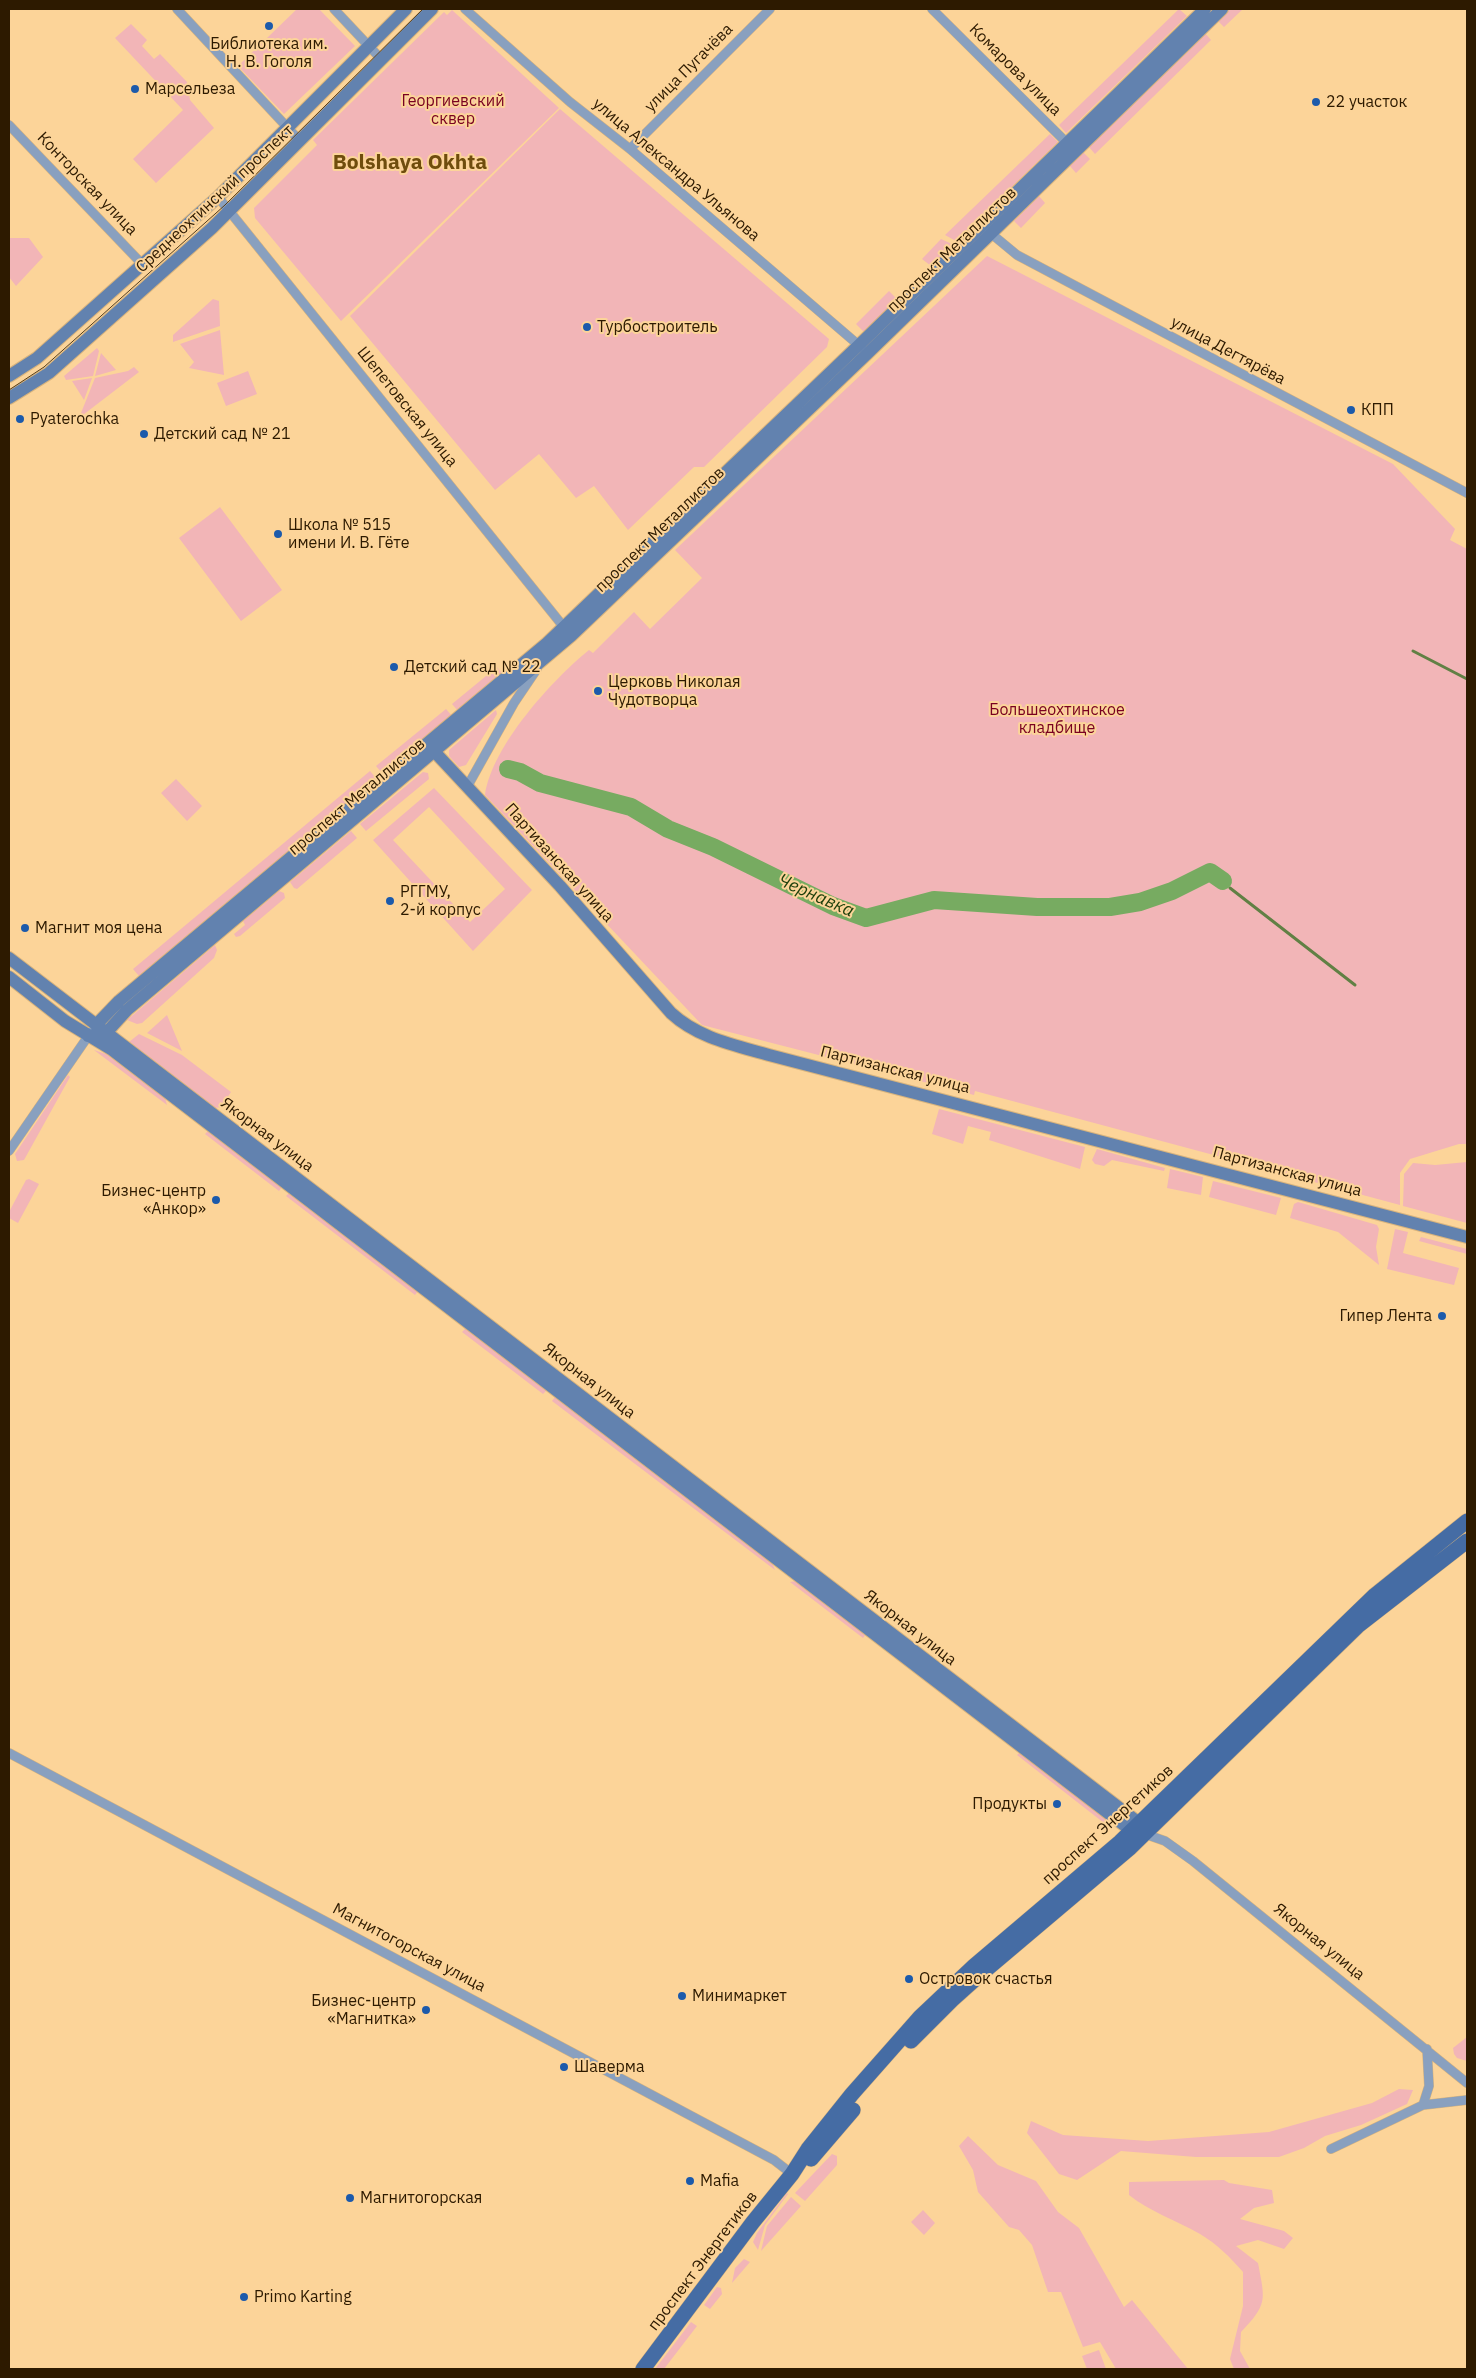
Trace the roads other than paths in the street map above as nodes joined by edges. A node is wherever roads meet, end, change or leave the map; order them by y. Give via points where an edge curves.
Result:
1 (177, 9) edge
2 (334, 9) edge
3 (406, 9) edge
4 (432, 9) edge
5 (466, 9) edge
6 (770, 9) edge
7 (932, 9) edge
8 (1205, 9) edge
9 (1222, 9) edge
10 (369, 46) junction
11 (381, 59) junction
12 (9, 125) edge
13 (287, 127) junction
14 (300, 141) junction
15 (1066, 142) junction
16 (630, 149) junction
17 (1076, 152) junction
18 (218, 197) junction
19 (230, 210) junction
20 (987, 230) junction
21 (143, 265) junction
22 (864, 349) junction
23 (9, 376) edge
24 (9, 398) edge
25 (1467, 493) edge
26 (568, 632) junction
27 (539, 665) junction
28 (432, 748) junction
29 (467, 787) junction
30 (9, 958) edge
31 (9, 977) edge
32 (101, 1029) junction
33 (88, 1036) junction
34 (9, 1151) edge
35 (1467, 1237) edge
36 (1467, 1521) edge
37 (1467, 1541) edge
38 (9, 1753) edge
39 (1138, 1829) junction
40 (1427, 2049) junction
41 (1467, 2083) edge
42 (1467, 2100) edge
43 (1423, 2105) junction
44 (1331, 2150) dead end
45 (792, 2174) junction
46 (643, 2369) edge

1 - 13 street
2 - 10 street
3 - 10 street, Среднеохтинский проспект
4 - 11 street, Среднеохтинский проспект
5 - 16 street, улица Александра Ульянова via 570,102
6 - 16 street, улица Пугачёва
7 - 15 street, Комарова улица
8 - 15 street, проспект Металлистов
9 - 17 street, проспект Металлистов
10 - 11 street
10 - 13 street, Среднеохтинский проспект
11 - 14 street, Среднеохтинский проспект
12 - 21 street, Конторская улица
13 - 14 street
13 - 18 street, Среднеохтинский проспект
14 - 19 street, Среднеохтинский проспект
15 - 17 street, Комарова улица
15 - 20 street, проспект Металлистов
16 - 22 street, улица Александра Ульянова
17 - 20 street, проспект Металлистов
18 - 19 street, Шепетовская улица
18 - 21 street, Среднеохтинский проспект
19 - 24 street, Среднеохтинский проспект via 49,372
19 - 26 street, Шепетовская улица
20 - 22 street, проспект Металлистов
20 - 25 street, улица Дегтярёва via 1017,255
21 - 23 street, Среднеохтинский проспект via 36,358
22 - 26 street, проспект Металлистов
26 - 27 street, проспект Металлистов
26 - 28 street, проспект Металлистов
27 - 28 street, проспект Металлистов
27 - 29 street
28 - 29 street, Партизанская улица
28 - 32 street, проспект Металлистов via 119,1001
29 - 35 street, Партизанская улица via 560,886 670,1013 699,1034
30 - 32 street, Якорная улица
31 - 33 street, Якорная улица
32 - 33 street
32 - 39 street, Якорная улица
33 - 34 street
33 - 39 street, Якорная улица via 111,1049
36 - 39 main road, проспект Энергетиков via 1375,1595
37 - 39 main road, проспект Энергетиков via 1359,1625
38 - 45 street, Магнитогорская улица via 774,2160
39 - 40 street, Якорная улица via 1165,1841 1193,1861
39 - 45 main road, проспект Энергетиков via 1130,1848 952,2000 900,2054 816,2156
40 - 41 street, Якорная улица
40 - 43 street via 1429,2086
42 - 43 street
43 - 44 street
45 - 46 main road, проспект Энергетиков

